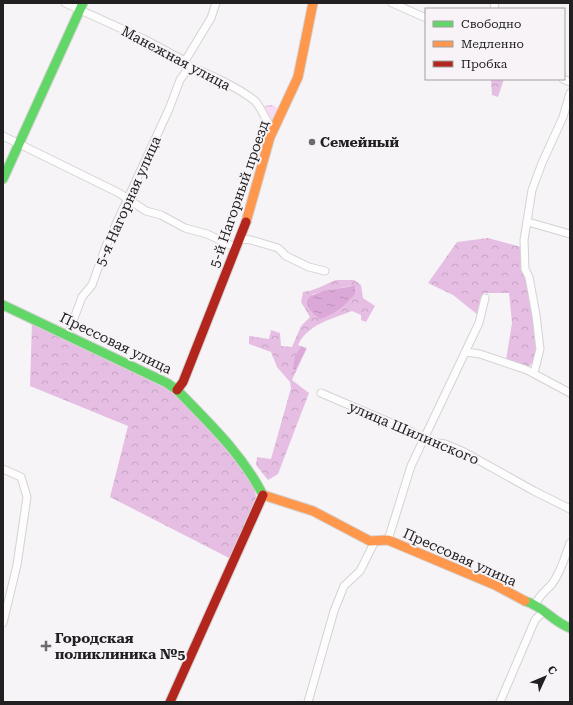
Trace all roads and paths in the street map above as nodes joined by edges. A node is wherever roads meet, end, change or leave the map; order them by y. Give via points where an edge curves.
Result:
1 (65, 3) edge
2 (216, 3) edge
3 (312, 3) edge
4 (392, 3) edge
5 (82, 6) edge
6 (425, 18) edge
7 (187, 64) junction
8 (570, 93) edge
9 (274, 129) junction
10 (3, 136) edge
11 (19, 145) junction
12 (3, 179) edge
13 (128, 199) junction
14 (528, 222) junction
15 (570, 234) edge
16 (239, 243) junction
17 (325, 272) dead end
18 (485, 298) dead end
19 (3, 305) edge
20 (68, 334) junction
21 (466, 352) junction
22 (534, 373) junction
23 (177, 390) junction
24 (322, 393) dead end
25 (570, 393) edge
26 (425, 440) junction
27 (3, 469) edge
28 (263, 495) junction
29 (570, 509) edge
30 (388, 540) junction
31 (375, 541) junction
32 (570, 543) edge
33 (536, 604) junction
34 (543, 612) junction
35 (3, 623) edge
36 (570, 628) edge
37 (170, 702) edge
38 (308, 702) edge
39 (500, 702) edge

1 - 5 street, Манежная улица
2 - 7 street, 5-я Нагорная улица
3 - 9 street, 5-й Нагорный проезд via 298,78
4 - 6 street
5 - 7 street, Манежная улица
5 - 11 street
7 - 9 street, Манежная улица via 206,72 255,101 270,127
7 - 13 street, 5-я Нагорная улица
8 - 14 street via 563,117 532,190
9 - 16 street, 5-й Нагорный проезд
10 - 11 street
11 - 12 street
11 - 13 street
13 - 16 street via 146,212 161,215 185,228
13 - 20 street, 5-я Нагорная улица via 106,246 92,285 82,297
14 - 15 street
14 - 22 street via 524,257 540,349
16 - 17 street via 250,240 278,248 292,259
16 - 23 street, 5-й Нагорный проезд
18 - 21 street via 479,323
19 - 20 street, Прессовая улица
20 - 23 street, Прессовая улица via 167,382
21 - 22 street via 480,354
21 - 26 street
22 - 25 street
23 - 28 street, Прессовая улица via 236,454
24 - 26 street, улица Шилинского
26 - 29 street, улица Шилинского via 445,444 464,452
26 - 30 street via 411,466
27 - 35 street via 21,477 27,497 17,565
28 - 31 street, Прессовая улица via 313,511 370,541
28 - 37 street
30 - 31 street, Прессовая улица
30 - 33 street, Прессовая улица via 495,585 519,599
31 - 38 street via 360,572 344,586 334,611
32 - 33 street via 559,572
33 - 34 street
34 - 36 street
34 - 39 street via 535,620

